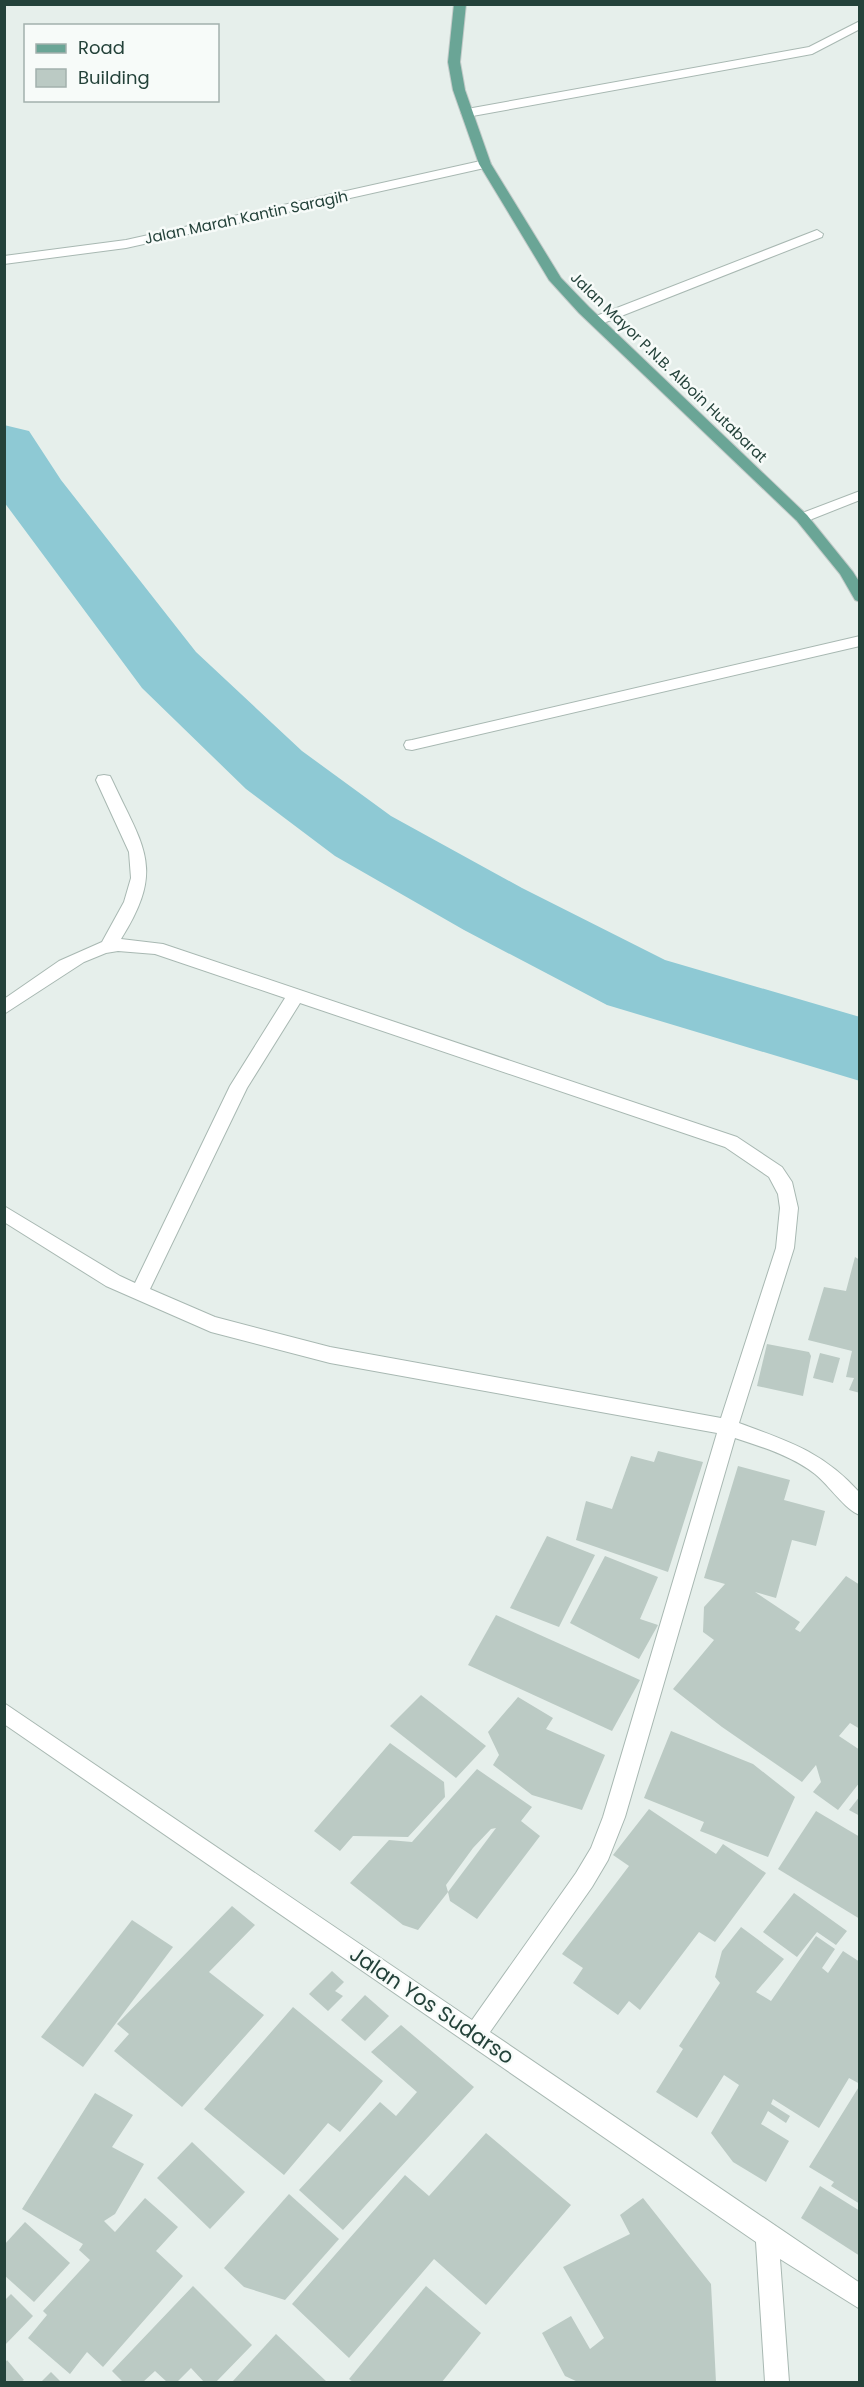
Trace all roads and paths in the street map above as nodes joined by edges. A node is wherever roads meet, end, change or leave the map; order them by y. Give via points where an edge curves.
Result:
1 (460, 4) edge
2 (860, 24) edge
3 (467, 113) junction
4 (485, 164) junction
5 (817, 234) dead end
6 (4, 260) edge
7 (596, 321) junction
8 (860, 495) edge
9 (802, 518) junction
10 (860, 597) edge
11 (860, 641) edge
12 (412, 745) dead end
13 (104, 780) dead end
14 (107, 947) junction
15 (296, 995) junction
16 (4, 1008) edge
17 (4, 1212) edge
18 (139, 1294) junction
19 (728, 1427) junction
20 (860, 1507) edge
21 (4, 1712) edge
22 (475, 2034) junction
23 (767, 2236) junction
24 (860, 2297) edge
25 (777, 2382) edge

1 - 3 main road, Jalan Mayor P.N.B. Alboin Hutabarat via 454,62
2 - 3 street via 812,50
3 - 4 main road, Jalan Mayor P.N.B. Alboin Hutabarat
4 - 6 street, Jalan Marah Kantin Saragih via 126,244
4 - 7 main road, Jalan Mayor P.N.B. Alboin Hutabarat via 556,280
5 - 7 street
7 - 9 main road, Jalan Mayor P.N.B. Alboin Hutabarat
8 - 9 street
9 - 10 main road, Jalan Mayor P.N.B. Alboin Hutabarat via 846,572
11 - 12 street
13 - 14 street via 137,853 138,880 124,924
14 - 15 street via 157,948
14 - 16 street via 79,958
15 - 18 street via 239,1086
15 - 19 street via 731,1142 775,1170 789,1194 785,1248
17 - 18 street
18 - 19 street via 211,1324 330,1355
19 - 20 street via 816,1464
19 - 22 street via 614,1817 600,1853
21 - 22 street, Jalan Yos Sudarso
22 - 23 street, Jalan Yos Sudarso
23 - 24 street, Jalan Yos Sudarso
23 - 25 street

